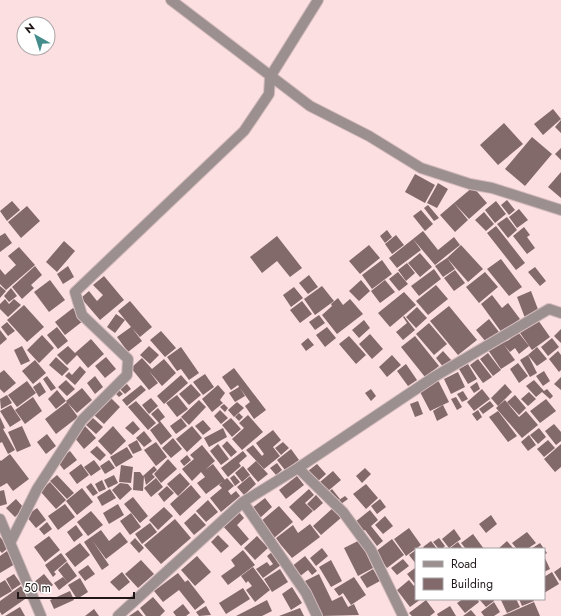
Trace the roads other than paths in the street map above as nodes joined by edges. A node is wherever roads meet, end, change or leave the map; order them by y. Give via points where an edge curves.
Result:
1 (171, 0) edge
2 (318, 0) edge
3 (270, 77) junction
4 (561, 210) edge
5 (561, 313) edge
6 (298, 468) junction
7 (243, 502) junction
8 (0, 519) edge
9 (11, 541) junction
10 (41, 616) edge
11 (118, 616) edge
12 (317, 616) edge
13 (403, 616) edge

1 - 3 street
2 - 3 street
3 - 4 street via 310,106 369,136 421,168
3 - 9 street via 269,94 244,131 75,292 82,315 128,359 127,375 82,420 37,489
5 - 6 street via 549,309 434,377
6 - 7 street
6 - 13 street via 343,512 371,550
7 - 11 street
7 - 12 street via 306,593
8 - 9 street
9 - 10 street

